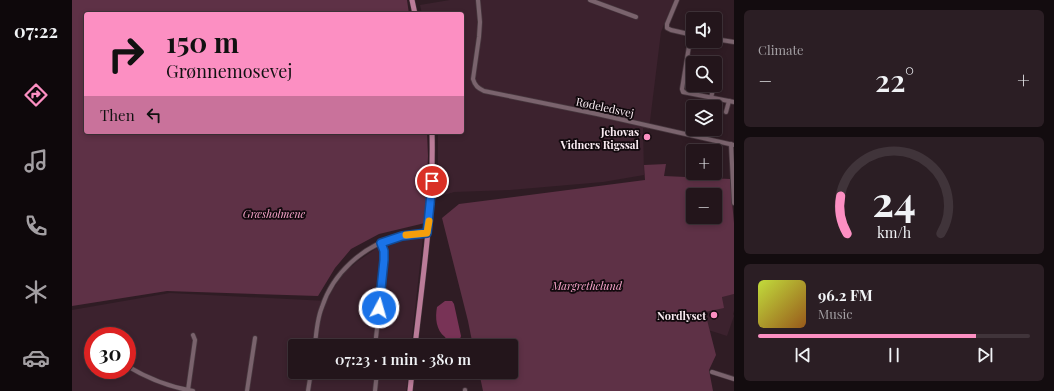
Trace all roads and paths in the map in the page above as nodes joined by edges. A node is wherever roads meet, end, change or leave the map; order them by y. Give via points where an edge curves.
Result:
1 (412, 0) edge
2 (478, 0) edge
3 (590, 0) edge
4 (676, 0) edge
5 (415, 12) edge
6 (636, 17) dead end
7 (686, 34) edge
8 (722, 40) edge
9 (734, 42) edge
10 (690, 48) edge
11 (713, 92) edge
12 (712, 98) junction
13 (729, 101) junction
14 (734, 102) edge
15 (726, 112) dead end
16 (432, 134) edge
17 (732, 145) edge
18 (734, 203) edge
19 (427, 233) junction
20 (381, 243) junction
21 (193, 336) dead end
22 (254, 338) dead end
23 (315, 339) edge
24 (376, 339) edge
25 (416, 339) edge
26 (136, 372) edge
27 (712, 372) dead end
28 (310, 379) edge
29 (376, 379) edge
30 (411, 379) edge
31 (734, 379) edge
32 (190, 391) edge
33 (247, 391) edge
34 (308, 391) edge
35 (375, 391) edge
36 (410, 391) edge

1 - 5 main road
2 - 17 street, Rødeledsvej via 479,38 473,75 478,88
3 - 6 street
4 - 7 street via 667,28
8 - 9 street
10 - 12 street via 683,92
11 - 12 street
12 - 13 street
13 - 14 street
13 - 15 street
16 - 19 main road
17 - 18 street
19 - 20 street via 402,236
19 - 25 main road
20 - 23 street via 352,261 335,281 322,307
20 - 24 street via 384,260
21 - 32 street via 195,340
22 - 33 street
26 - 32 street
27 - 31 street
28 - 34 street
29 - 35 street
30 - 36 main road

